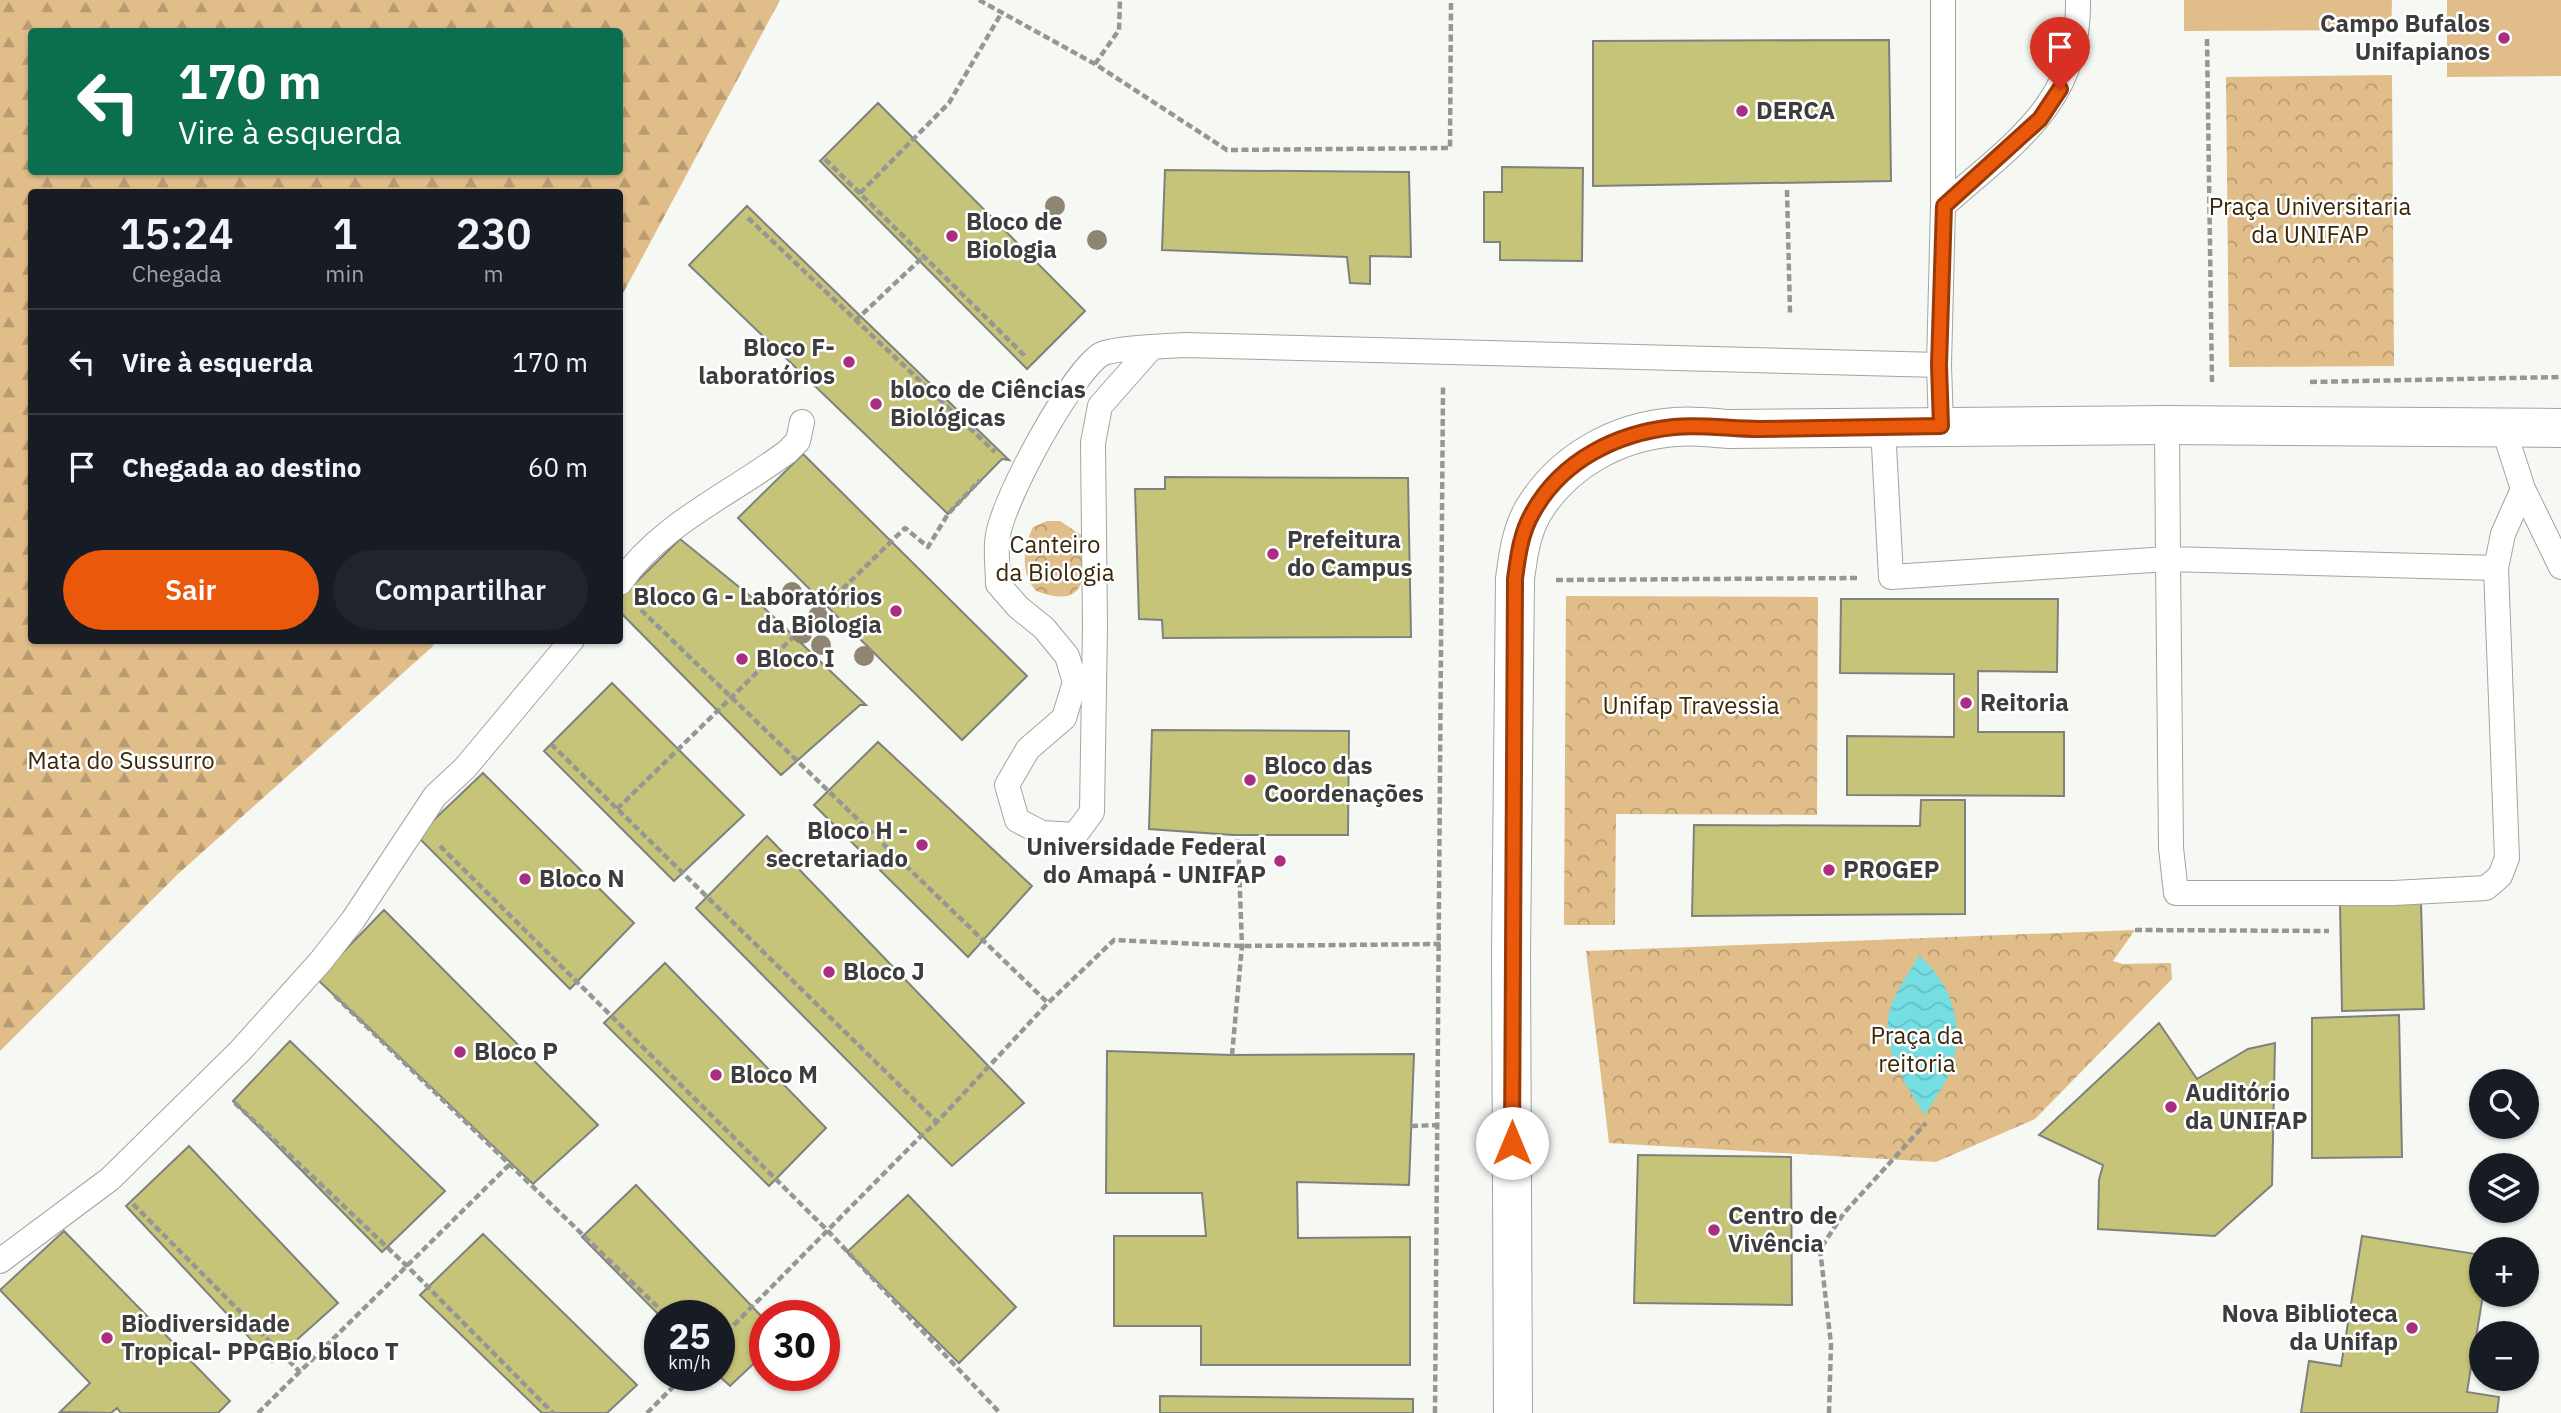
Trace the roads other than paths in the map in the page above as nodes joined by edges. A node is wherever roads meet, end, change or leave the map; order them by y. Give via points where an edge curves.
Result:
1 (1943, 0) edge
2 (2078, 0) edge
3 (1944, 206) junction
4 (1152, 348) junction
5 (1939, 365) junction
6 (802, 422) dead end
7 (2167, 425) junction
8 (1941, 426) junction
9 (1883, 427) junction
10 (2503, 427) junction
11 (2561, 428) edge
12 (2523, 489) junction
13 (2168, 559) junction
14 (2561, 567) edge
15 (2496, 568) junction
16 (627, 593) edge
17 (569, 644) edge
18 (0, 1261) edge
19 (1513, 1413) edge

1 - 3 lane
2 - 3 lane via 2079,34 2070,66 2040,119
3 - 5 lane
4 - 4 lane via 1101,354 1079,377 1018,476 998,535 998,583 1067,656 1075,682 1064,718 1028,749 1007,785 1017,820 1042,833 1075,835 1092,812 1093,443 1100,406
4 - 5 lane via 1185,345
5 - 8 lane
6 - 16 lane via 798,441 787,452 632,564
7 - 8 street
7 - 10 street
7 - 13 lane
8 - 9 street
9 - 13 lane via 1891,577
9 - 19 street via 1677,427 1636,433 1592,450 1558,481 1533,511 1521,540 1515,579 1511,955
10 - 11 street
10 - 12 lane
12 - 14 lane
12 - 15 lane via 2503,534
13 - 15 lane
13 - 15 lane via 2171,848 2176,893 2486,888 2500,876 2507,858
17 - 18 lane via 466,768 435,796 353,920 240,1051 110,1179

